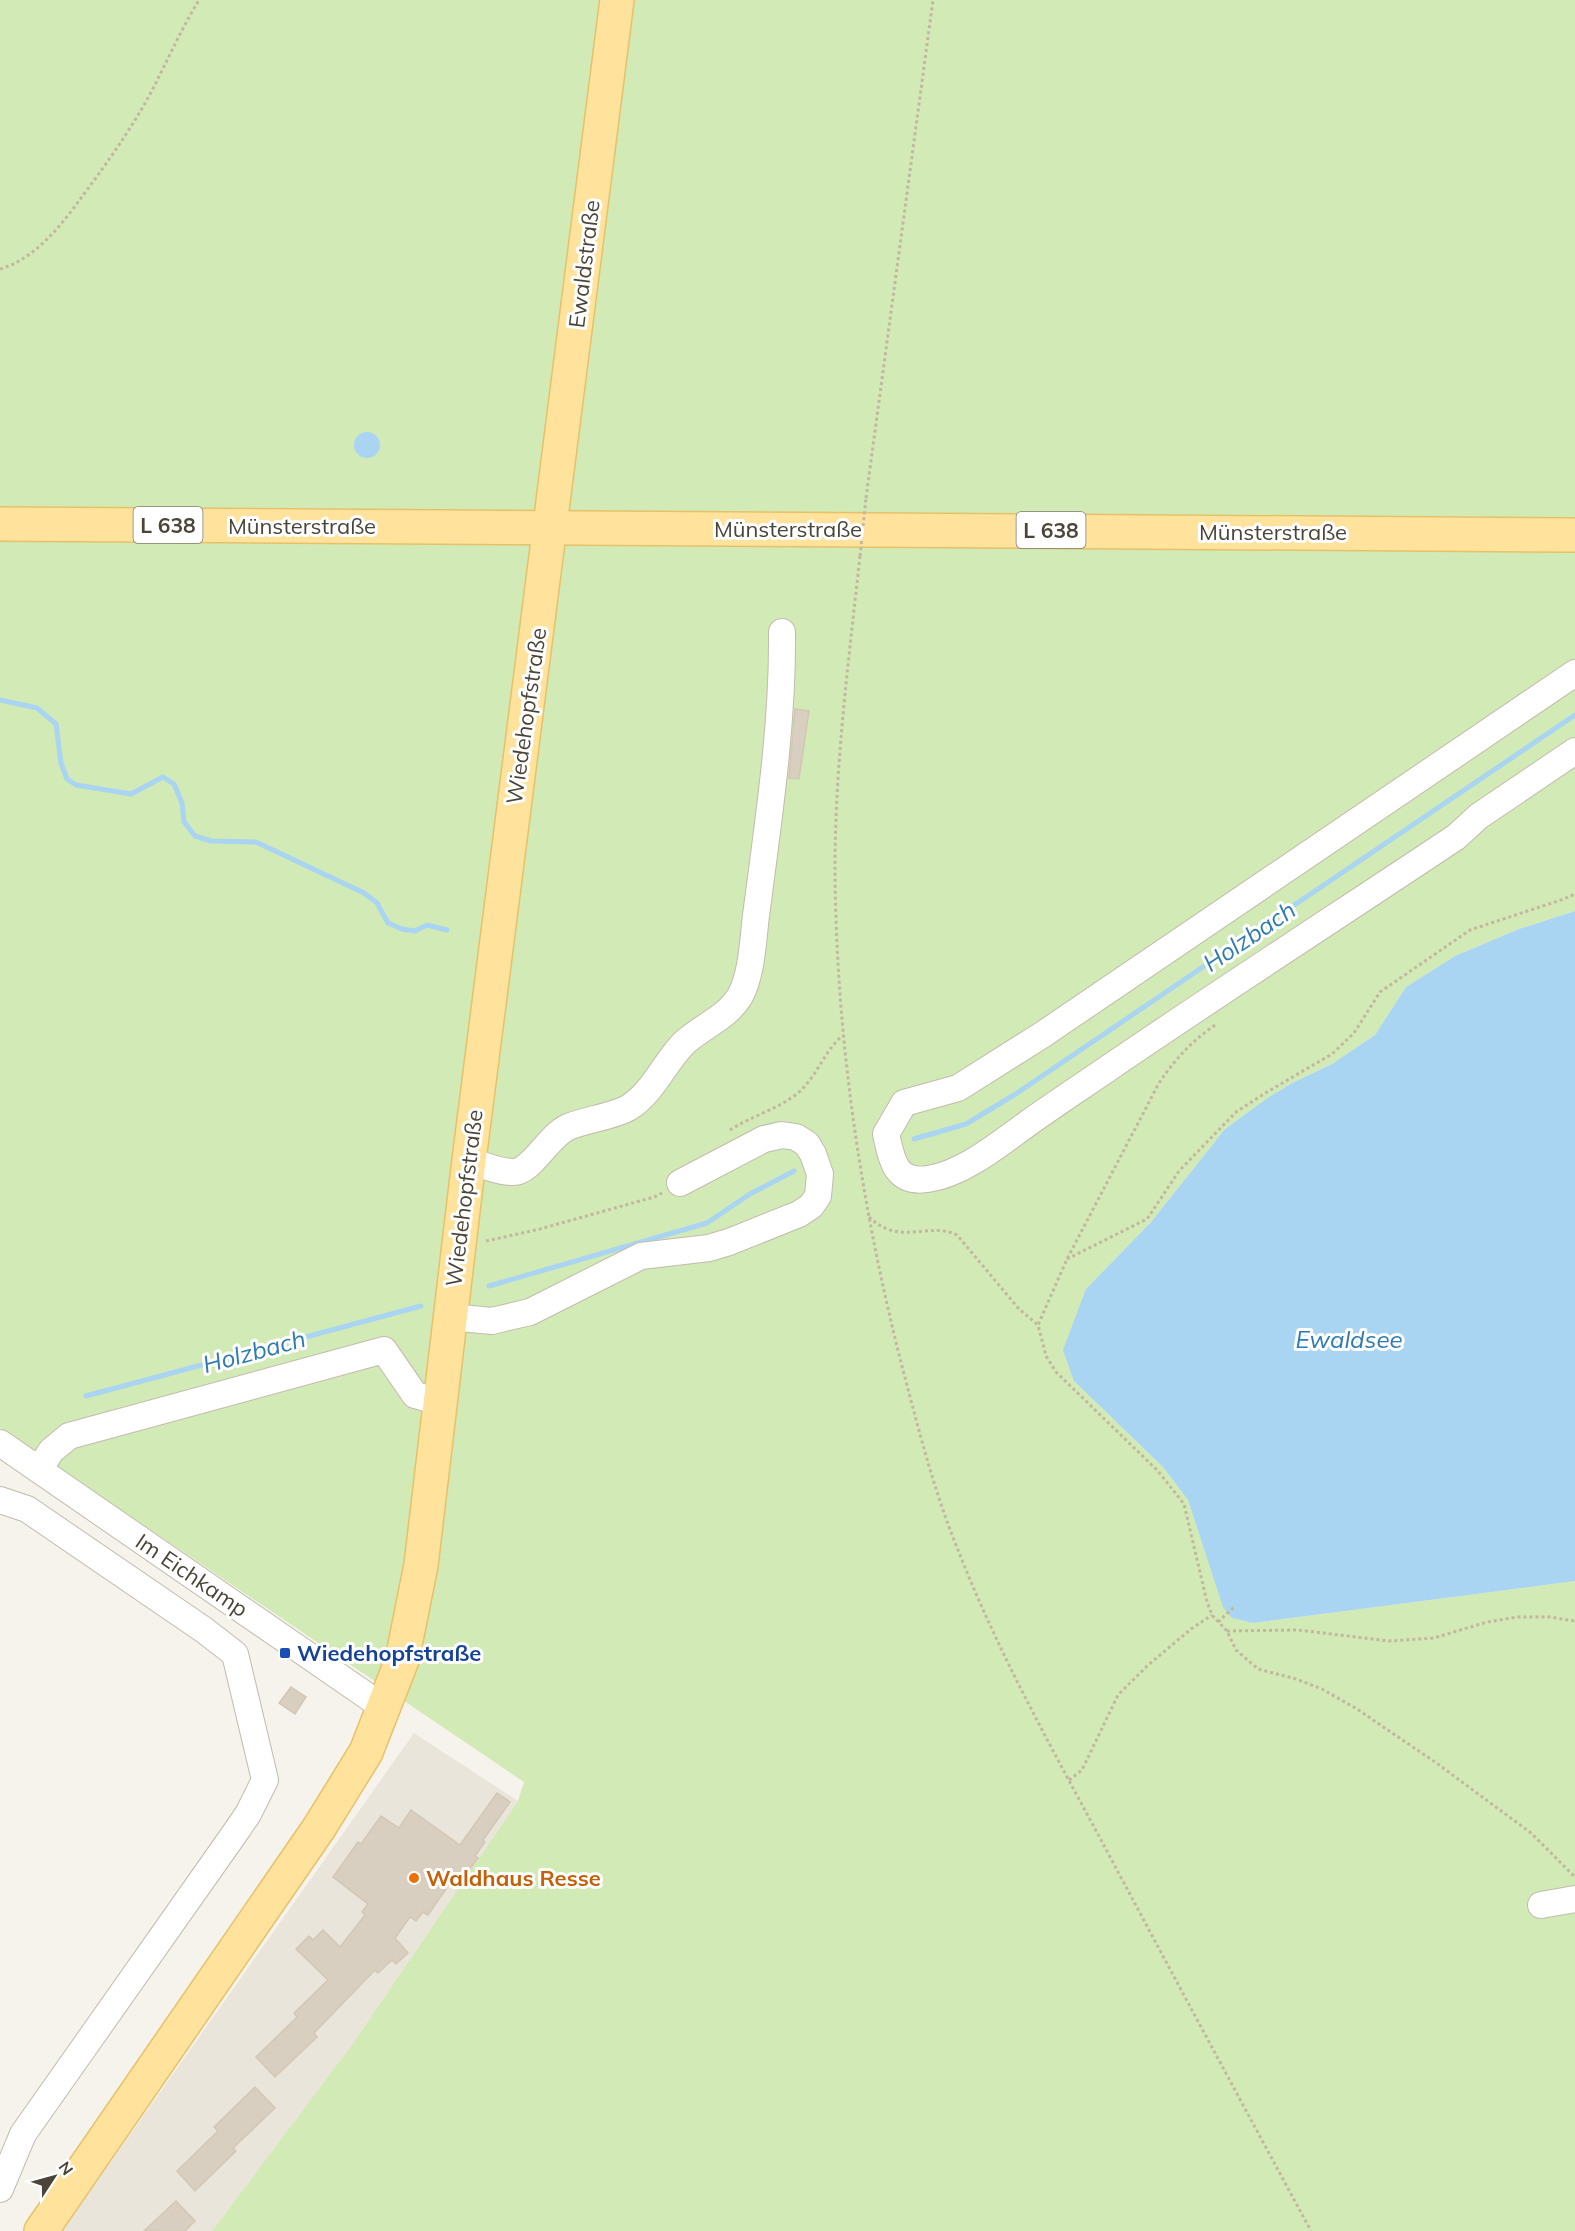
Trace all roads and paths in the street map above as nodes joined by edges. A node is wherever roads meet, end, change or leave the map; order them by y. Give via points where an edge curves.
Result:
1 (199, 0) edge
2 (617, 0) edge
3 (933, 0) edge
4 (0, 269) edge
5 (0, 524) edge
6 (551, 528) junction
7 (1575, 535) edge
8 (782, 632) dead end
9 (1575, 673) edge
10 (1575, 751) edge
11 (1575, 894) edge
12 (1218, 1023) dead end
13 (469, 1160) junction
14 (680, 1183) dead end
15 (868, 1215) junction
16 (1067, 1259) junction
17 (450, 1317) junction
18 (1038, 1325) junction
19 (440, 1402) junction
20 (0, 1443) edge
21 (39, 1470) junction
22 (0, 1500) edge
23 (1234, 1607) dead end
24 (1212, 1616) junction
25 (1575, 1621) edge
26 (1218, 1622) junction
27 (1227, 1631) junction
28 (383, 1707) junction
29 (1069, 1780) junction
30 (1575, 1877) edge
31 (1575, 1899) edge
32 (1541, 1905) dead end
33 (0, 2189) edge
34 (41, 2231) edge
35 (1311, 2231) edge

1 - 4 path via 118,148 61,225 36,249
2 - 6 main road, Ewaldstraße
3 - 15 path, bridge via 866,498 843,707 835,856 842,1036
5 - 6 main road, Münsterstraße / L 638
6 - 7 main road, Münsterstraße / L 638
6 - 13 main road, Wiedehopfstraße
8 - 13 street via 782,683 762,872 748,978 740,997 684,1043 646,1094 627,1109 567,1128 524,1169 514,1172
9 - 10 street via 1042,1035 958,1088 904,1103 886,1134 897,1170 908,1179 929,1179 956,1170 997,1146 1181,1018 1456,837 1479,816
11 - 16 path via 1470,930 1380,992 1354,1033 1332,1054 1236,1113 1179,1171 1146,1219
12 - 16 path via 1176,1058 1160,1083
13 - 17 main road, Wiedehopfstraße
14 - 17 street via 764,1139 782,1135 807,1144 820,1174 818,1196 811,1206 729,1242 641,1256 530,1312 492,1321
15 - 18 path via 885,1228 903,1232 940,1230 957,1235 1019,1309
15 - 29 path via 883,1293 927,1462 957,1548 989,1623
16 - 18 path
17 - 19 main road, Wiedehopfstraße
18 - 24 path via 1046,1356 1056,1372 1158,1471 1184,1504
19 - 21 street via 415,1395 384,1350 69,1436 51,1451
19 - 28 main road, Wiedehopfstraße via 421,1565 402,1660
20 - 21 street, Im Eichkamp
21 - 28 street, Im Eichkamp
22 - 33 street via 27,1509 235,1653 264,1780 242,1824 23,2134
23 - 26 path
24 - 26 path
24 - 29 path via 1191,1629 1118,1695 1082,1770
25 - 27 path via 1518,1617 1434,1638 1389,1641 1298,1630
26 - 27 path
27 - 30 path via 1236,1650 1257,1669 1322,1689 1357,1709 1531,1833
28 - 34 main road, Wiedehopfstraße via 366,1752 319,1828
29 - 35 path
31 - 32 street

